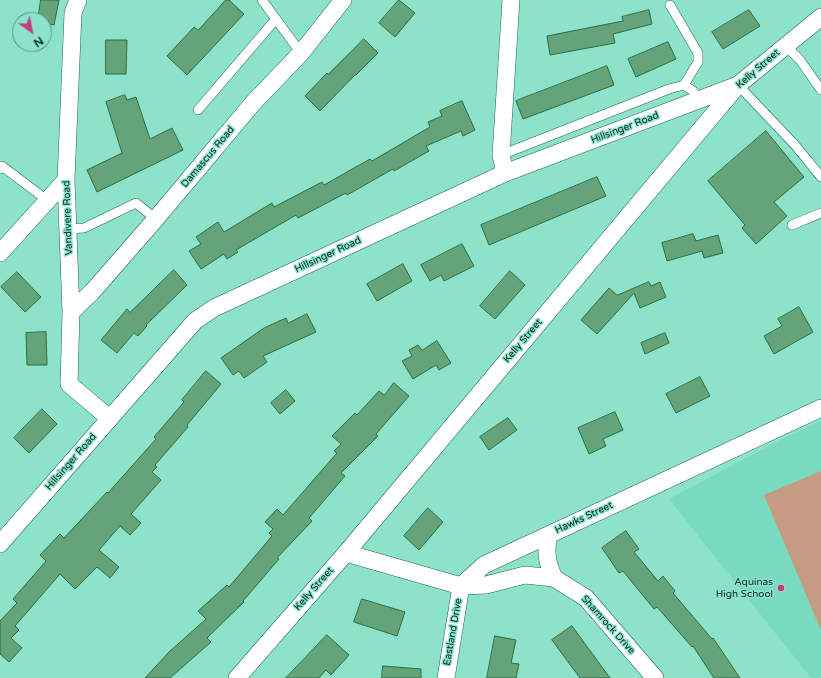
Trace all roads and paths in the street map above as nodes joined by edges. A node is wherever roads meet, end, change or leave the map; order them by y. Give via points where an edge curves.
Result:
1 (78, 0) edge
2 (262, 0) edge
3 (343, 0) edge
4 (511, 0) edge
5 (670, 5) dead end
6 (821, 17) edge
7 (276, 19) junction
8 (786, 46) junction
9 (301, 53) junction
10 (684, 84) junction
11 (738, 85) junction
12 (821, 90) edge
13 (699, 100) junction
14 (198, 110) dead end
15 (502, 155) junction
16 (0, 169) edge
17 (505, 173) junction
18 (821, 176) edge
19 (66, 180) junction
20 (47, 200) junction
21 (821, 213) edge
22 (156, 218) junction
23 (792, 225) dead end
24 (68, 229) junction
25 (0, 253) edge
26 (71, 312) junction
27 (821, 408) edge
28 (109, 418) junction
29 (549, 535) junction
30 (0, 544) edge
31 (346, 553) junction
32 (554, 578) junction
33 (461, 586) junction
34 (237, 678) edge
35 (446, 678) edge
36 (655, 678) edge

1 - 19 street, Vandivere Road via 73,13
2 - 7 lane
3 - 9 street, Damascus Road
4 - 15 street
5 - 10 lane via 698,53 698,62
6 - 8 street, Kelly Street
7 - 9 lane
7 - 14 lane
8 - 11 street, Kelly Street
8 - 12 lane via 800,60
9 - 22 street, Damascus Road via 253,103
10 - 13 lane
10 - 15 lane
11 - 13 street, Hillsinger Road
11 - 18 lane
11 - 31 street, Kelly Street
13 - 17 street, Hillsinger Road
15 - 17 street
16 - 20 lane via 2,166
17 - 28 street, Hillsinger Road via 214,308 194,321
19 - 20 street
19 - 24 street, Vandivere Road
20 - 25 street
21 - 23 lane
22 - 24 lane via 136,203 84,228
22 - 26 street, Damascus Road via 92,292
24 - 26 street, Vandivere Road
26 - 28 street, Vandivere Road via 69,384
27 - 29 street, Hawks Street
28 - 30 street, Hillsinger Road
29 - 32 street via 546,552
29 - 33 street, Hawks Street via 484,565
31 - 33 street
31 - 34 street, Kelly Street
32 - 33 street, Shamrock Drive via 525,575 486,585
32 - 36 street, Shamrock Drive via 586,598
33 - 35 street, Eastland Drive

